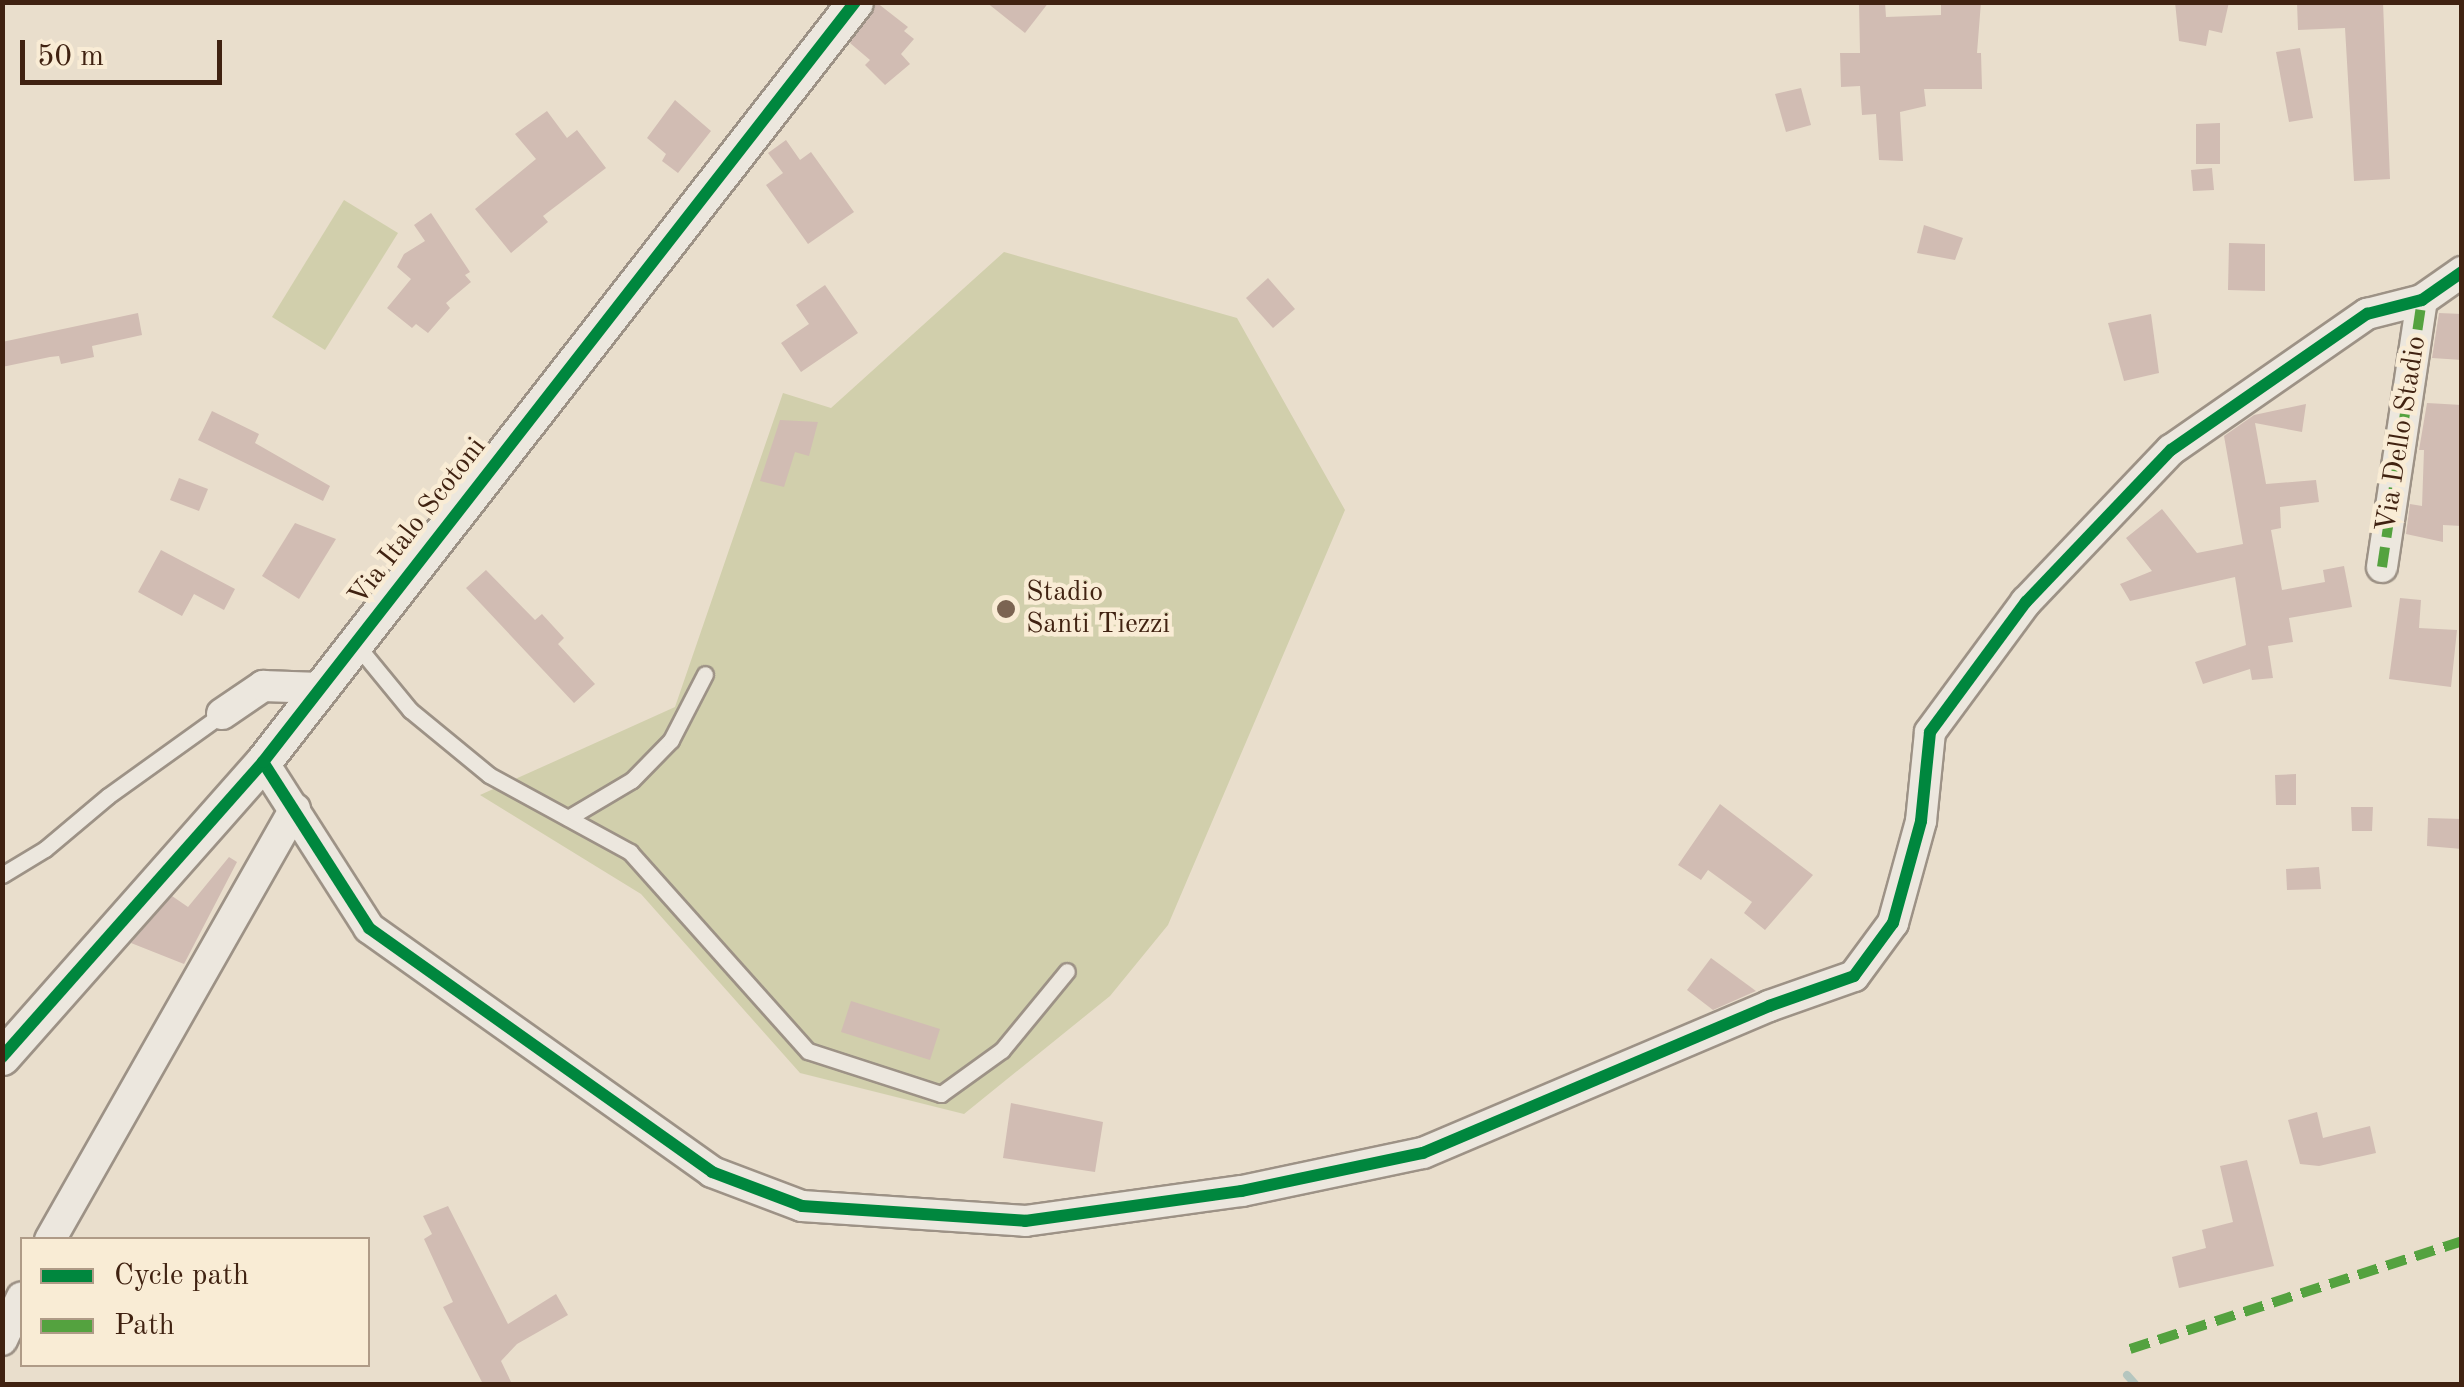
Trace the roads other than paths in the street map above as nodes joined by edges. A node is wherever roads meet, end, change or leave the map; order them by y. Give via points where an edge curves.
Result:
1 (855, 2) edge
2 (2462, 272) edge
3 (2422, 300) junction
4 (2382, 567) dead end
5 (355, 643) junction
6 (706, 674) dead end
7 (320, 688) junction
8 (222, 714) joint
9 (263, 762) junction
10 (295, 809) junction
11 (568, 818) junction
12 (2, 876) edge
13 (1067, 972) dead end
14 (2, 1056) edge
15 (52, 1237) edge
16 (20, 1302) edge
17 (2, 1340) edge

1 - 5 street, Via Italo Scotoni
2 - 3 street
3 - 4 street, Via Dello Stadio
3 - 10 street via 2367,314 2170,450 2026,602 1930,732 1921,822 1892,922 1854,976 1422,1153 1242,1191 1025,1221 802,1206 712,1172 369,928
5 - 7 street, Via Italo Scotoni
5 - 11 lane via 410,710 489,774
6 - 11 lane via 671,740 632,780
7 - 8 street via 262,686
7 - 9 street, Via Italo Scotoni
8 - 12 lane
9 - 10 street
9 - 14 street, Via Italo Scotoni
10 - 15 street
11 - 13 lane via 630,852 808,1051 942,1094 1002,1050
16 - 17 street

